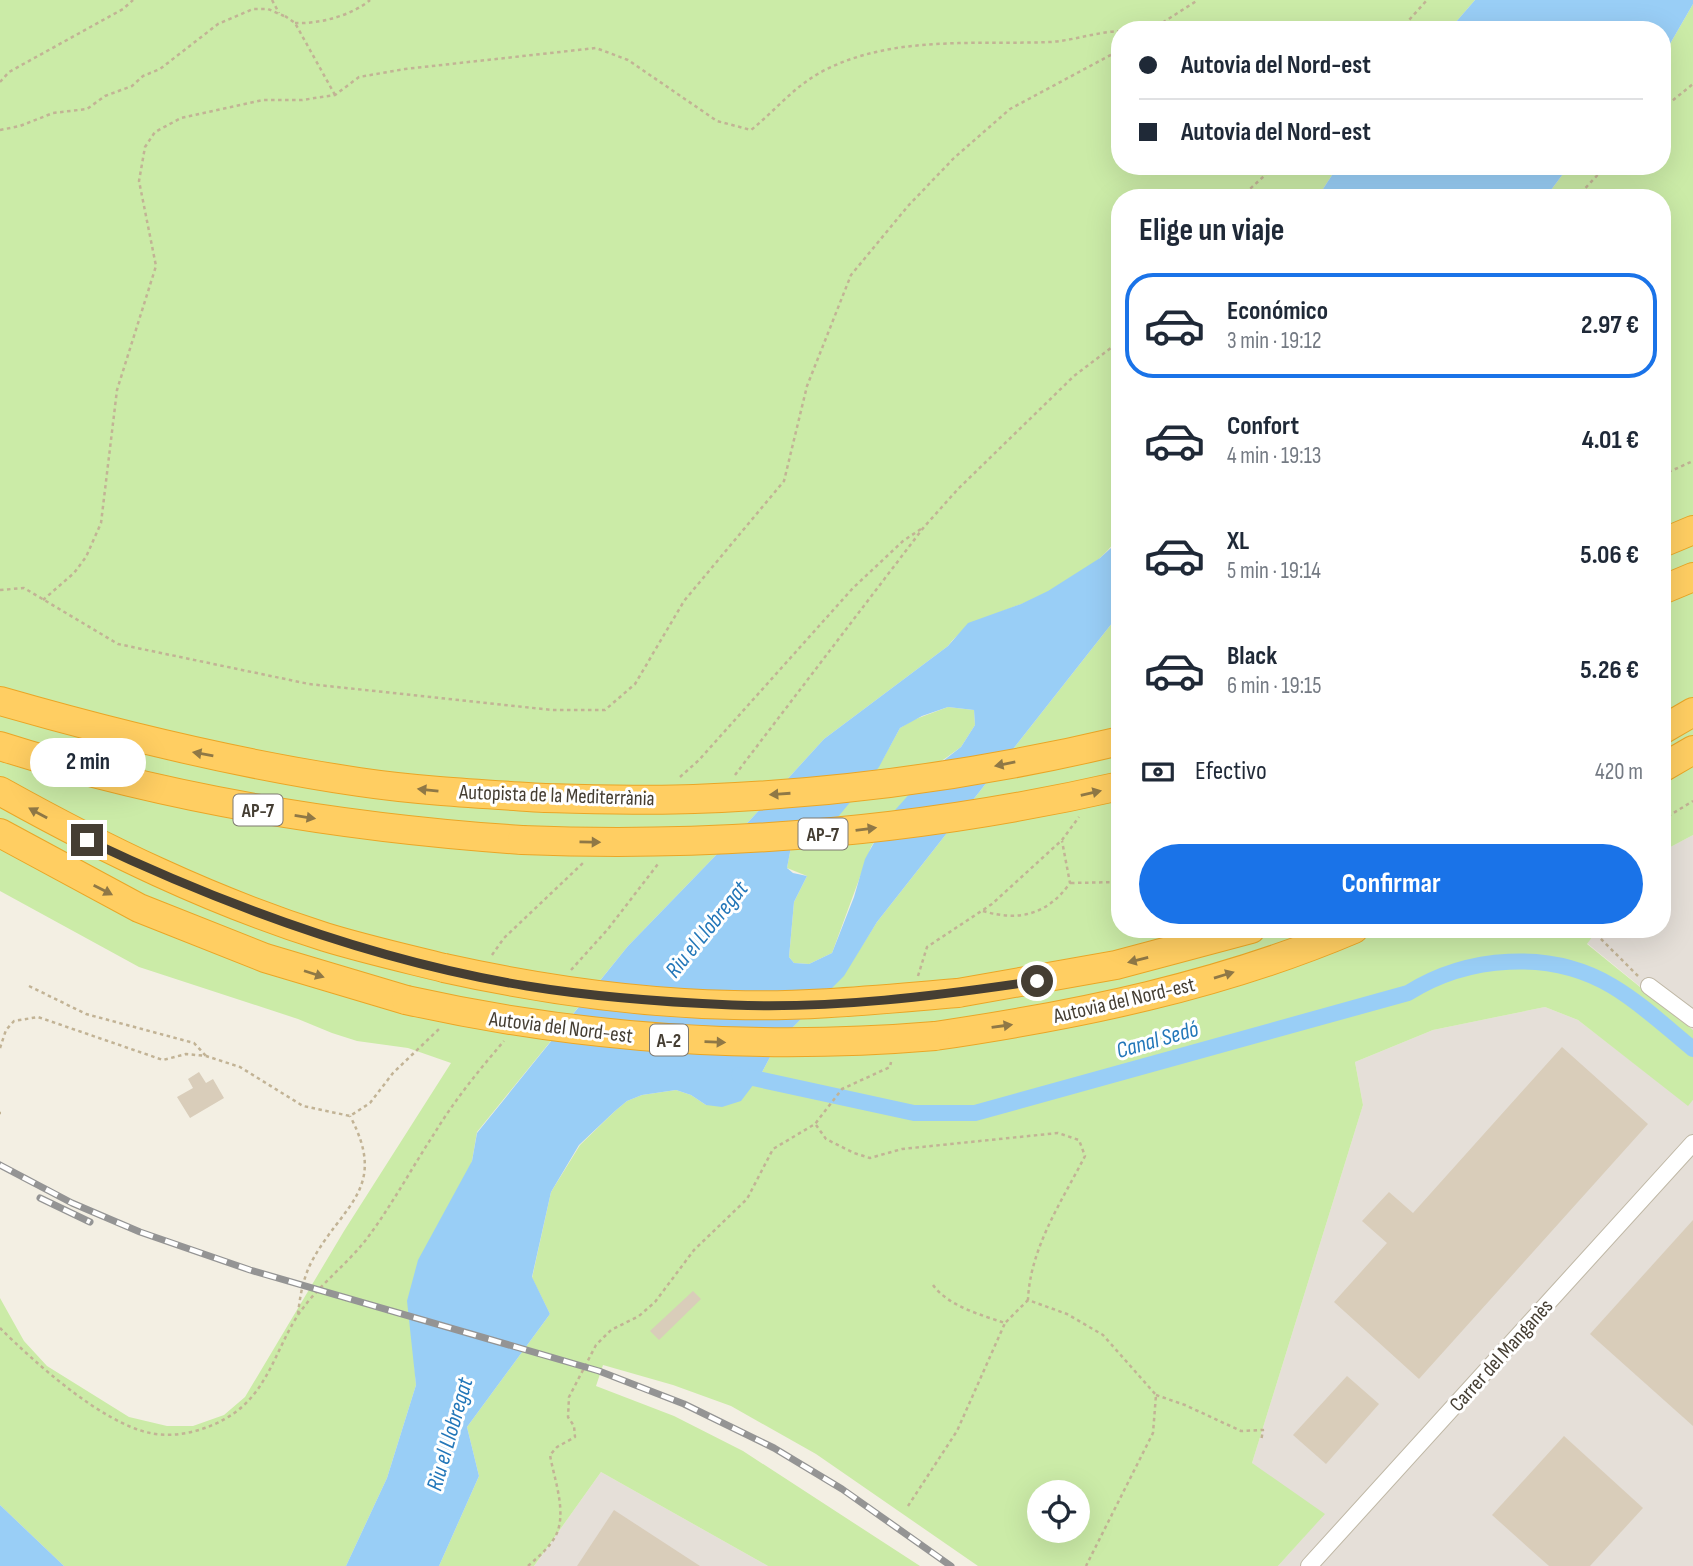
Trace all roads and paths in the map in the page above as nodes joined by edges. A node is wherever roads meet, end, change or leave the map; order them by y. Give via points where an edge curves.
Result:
1 (133, 0) edge
2 (272, 0) edge
3 (370, 0) edge
4 (1198, 0) edge
5 (1427, 0) edge
6 (284, 16) junction
7 (1165, 21) edge
8 (1407, 21) edge
9 (295, 23) junction
10 (1111, 33) edge
11 (1111, 55) edge
12 (0, 82) edge
13 (1693, 84) edge
14 (335, 95) junction
15 (1671, 102) edge
16 (0, 130) edge
17 (1265, 175) edge
18 (1597, 175) edge
19 (1250, 189) edge
20 (1584, 189) edge
21 (1111, 348) edge
22 (1693, 461) edge
23 (1671, 471) edge
24 (1693, 530) edge
25 (1671, 539) edge
26 (1693, 577) edge
27 (1671, 586) edge
28 (0, 590) edge
29 (43, 600) junction
30 (0, 701) edge
31 (1693, 712) edge
32 (1671, 725) edge
33 (1111, 743) edge
34 (0, 746) edge
35 (1693, 750) edge
36 (1671, 763) edge
37 (737, 773) dead end
38 (1111, 788) edge
39 (0, 791) edge
40 (1693, 801) edge
41 (1083, 811) dead end
42 (1671, 814) edge
43 (0, 833) edge
44 (1062, 840) junction
45 (656, 866) dead end
46 (1111, 882) edge
47 (1070, 883) junction
48 (983, 911) junction
49 (1217, 938) edge
50 (1330, 938) edge
51 (1600, 938) edge
52 (574, 967) dead end
53 (916, 983) dead end
54 (29, 986) dead end
55 (1649, 986) joint
56 (1693, 1019) edge
57 (503, 1043) dead end
58 (0, 1048) edge
59 (893, 1055) dead end
60 (206, 1056) junction
61 (815, 1124) junction
62 (1693, 1143) edge
63 (933, 1285) dead end
64 (1028, 1300) junction
65 (298, 1314) junction
66 (1004, 1323) junction
67 (0, 1328) edge
68 (1156, 1395) junction
69 (1261, 1441) dead end
70 (908, 1506) dead end
71 (528, 1566) edge
72 (1086, 1566) edge
73 (1309, 1566) edge

1 - 12 path via 9,72
2 - 6 path
3 - 9 path via 331,18
4 - 7 path
5 - 8 path
6 - 9 path
6 - 16 path via 253,9 218,24 160,69 88,109
9 - 14 path
10 - 14 path via 1072,40 930,46 856,56 792,91 751,131 716,121 628,60 596,48 359,77
11 - 29 path via 1010,108 954,158 851,275 807,386 784,481 684,601 635,684 606,710 552,710 309,684 118,644
13 - 15 path
14 - 29 path via 263,100 181,118 155,132 145,147 139,181 156,266 117,390 101,523 74,573
17 - 19 path
18 - 20 path
21 - 37 path via 1074,376 941,508
22 - 23 path
24 - 25 highway
26 - 27 highway
28 - 29 path via 24,588
33 -> 30 highway, Autopista de la Mediterrània / AP-7, bridge via 997,766 789,794 545,798 433,790 301,772 186,751
31 - 32 highway
34 -> 38 highway, Autopista de la Mediterrània / AP-7, bridge via 107,777 263,811 356,825 522,840 684,842 852,831 1003,810
35 - 36 highway
49 -> 39 highway, Autovia del Nord-est / A-2, bridge via 1116,965 958,993 820,1004 734,1005 593,995 524,986 325,937 207,893 87,840
40 - 42 path
41 - 44 path
43 -> 50 highway, Autovia del Nord-est / A-2, bridge via 139,908 265,958 405,1000 484,1018 672,1041 853,1043 1020,1024 1147,997
44 - 47 path
44 - 48 path
45 - 52 path
46 - 47 path
47 - 48 path via 1058,900 1027,915
48 - 53 path via 927,947
51 - 55 path
54 - 60 path via 86,1014 194,1043
55 - 56 street
57 - 65 path via 434,1133 366,1239
58 - 60 path via 14,1021 38,1017 163,1060 186,1054
59 - 61 path via 890,1067 842,1089
60 - 65 path via 240,1068 303,1106 350,1116 362,1139 365,1166 359,1195 311,1262
61 - 64 path via 826,1139 870,1158 902,1149 1058,1133 1079,1140 1085,1156 1039,1245
61 - 71 path via 773,1149 747,1199 694,1250 655,1302 596,1345 569,1397 568,1418 575,1437 550,1455 559,1528
62 - 73 street, Carrer del Manganès
63 - 66 path via 978,1314
64 - 66 path
64 - 68 path via 1067,1314 1103,1335
65 - 67 path via 274,1363 245,1404 222,1422 168,1434 133,1427 80,1397
66 - 70 path via 957,1431
68 - 69 path via 1241,1431 1263,1430
68 - 72 path via 1153,1433

